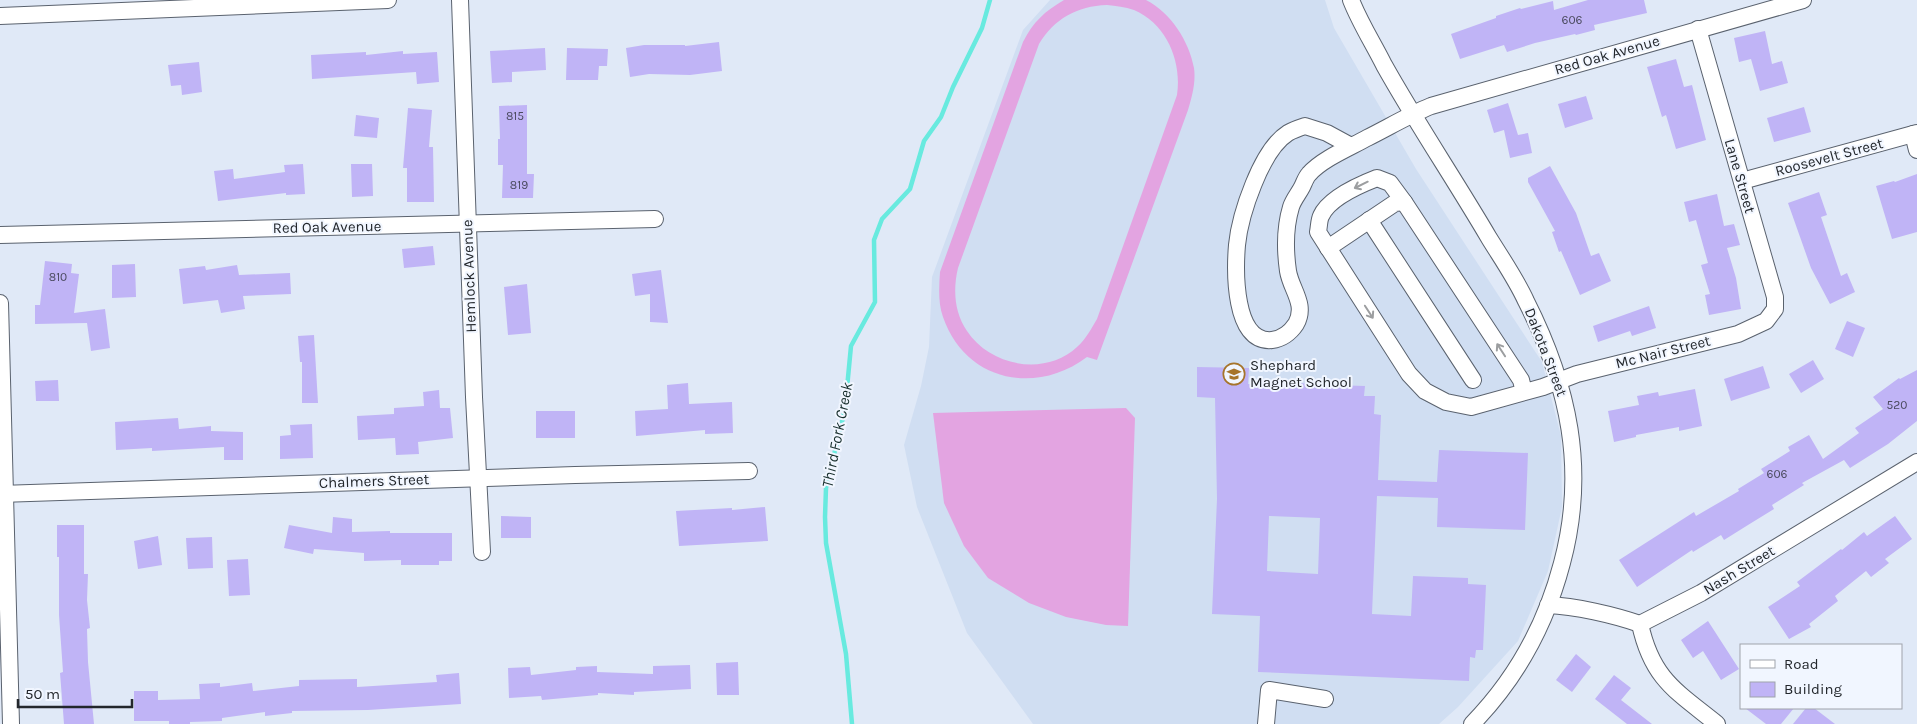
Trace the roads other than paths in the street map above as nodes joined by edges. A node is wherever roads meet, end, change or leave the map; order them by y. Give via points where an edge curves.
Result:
1 (388, 0) edge
2 (460, 0) edge
3 (1351, 0) edge
4 (1803, 0) edge
5 (222, 4) edge
6 (0, 16) edge
7 (1698, 29) junction
8 (1412, 114) junction
9 (1916, 139) edge
10 (1351, 146) junction
11 (1742, 181) junction
12 (1404, 202) junction
13 (655, 219) dead end
14 (1369, 220) junction
15 (468, 224) junction
16 (0, 235) edge
17 (1328, 248) junction
18 (0, 303) edge
19 (1766, 321) joint
20 (1474, 380) dead end
21 (1559, 381) junction
22 (1524, 392) junction
23 (1917, 462) edge
24 (749, 471) dead end
25 (478, 478) junction
26 (2, 494) edge
27 (482, 552) dead end
28 (1548, 604) junction
29 (1640, 624) junction
30 (1325, 700) dead end
31 (11, 724) edge
32 (1266, 724) edge
33 (1472, 724) edge
34 (1717, 724) edge

1 - 5 street
2 - 15 street, Hemlock Avenue
3 - 8 street, Dakota Street
4 - 7 street, Red Oak Avenue
5 - 6 street
7 - 8 street, Red Oak Avenue via 1469,94
7 - 11 street, Lane Street
8 - 10 street, Red Oak Avenue
8 - 21 street, Dakota Street via 1526,299
9 - 11 street, Roosevelt Street
10 - 10 street, Red Oak Avenue via 1305,126 1287,133 1271,150 1246,200 1238,236 1236,266 1241,314 1251,332 1264,340 1282,338 1295,325 1301,311 1289,276 1286,255 1291,206 1310,173
11 - 19 street, Lane Street via 1775,297 1775,309
12 - 14 street via 1394,203
12 -> 17 street, Mc Nair Street via 1390,183 1376,178 1357,186 1329,205 1320,216 1318,232
22 -> 12 street, Mc Nair Street via 1521,380
13 - 15 street, Red Oak Avenue
14 - 17 street
14 - 20 street
15 - 16 street, Red Oak Avenue
15 - 25 street, Hemlock Avenue
17 -> 22 street, Mc Nair Street via 1409,374 1425,392 1446,402 1471,407
18 - 26 street
19 - 21 street, Mc Nair Street via 1738,334
21 - 22 street, Mc Nair Street
21 - 28 street, Dakota Street via 1573,443 1575,480 1566,549
23 - 29 street, Nash Street via 1701,593
24 - 25 street, Chalmers Street
25 - 26 street, Chalmers Street
25 - 27 street, Hemlock Avenue
26 - 31 street
28 - 29 street via 1565,605
28 - 33 street, Dakota Street via 1514,673
29 - 34 street via 1652,662 1664,681
30 - 32 street via 1269,690

